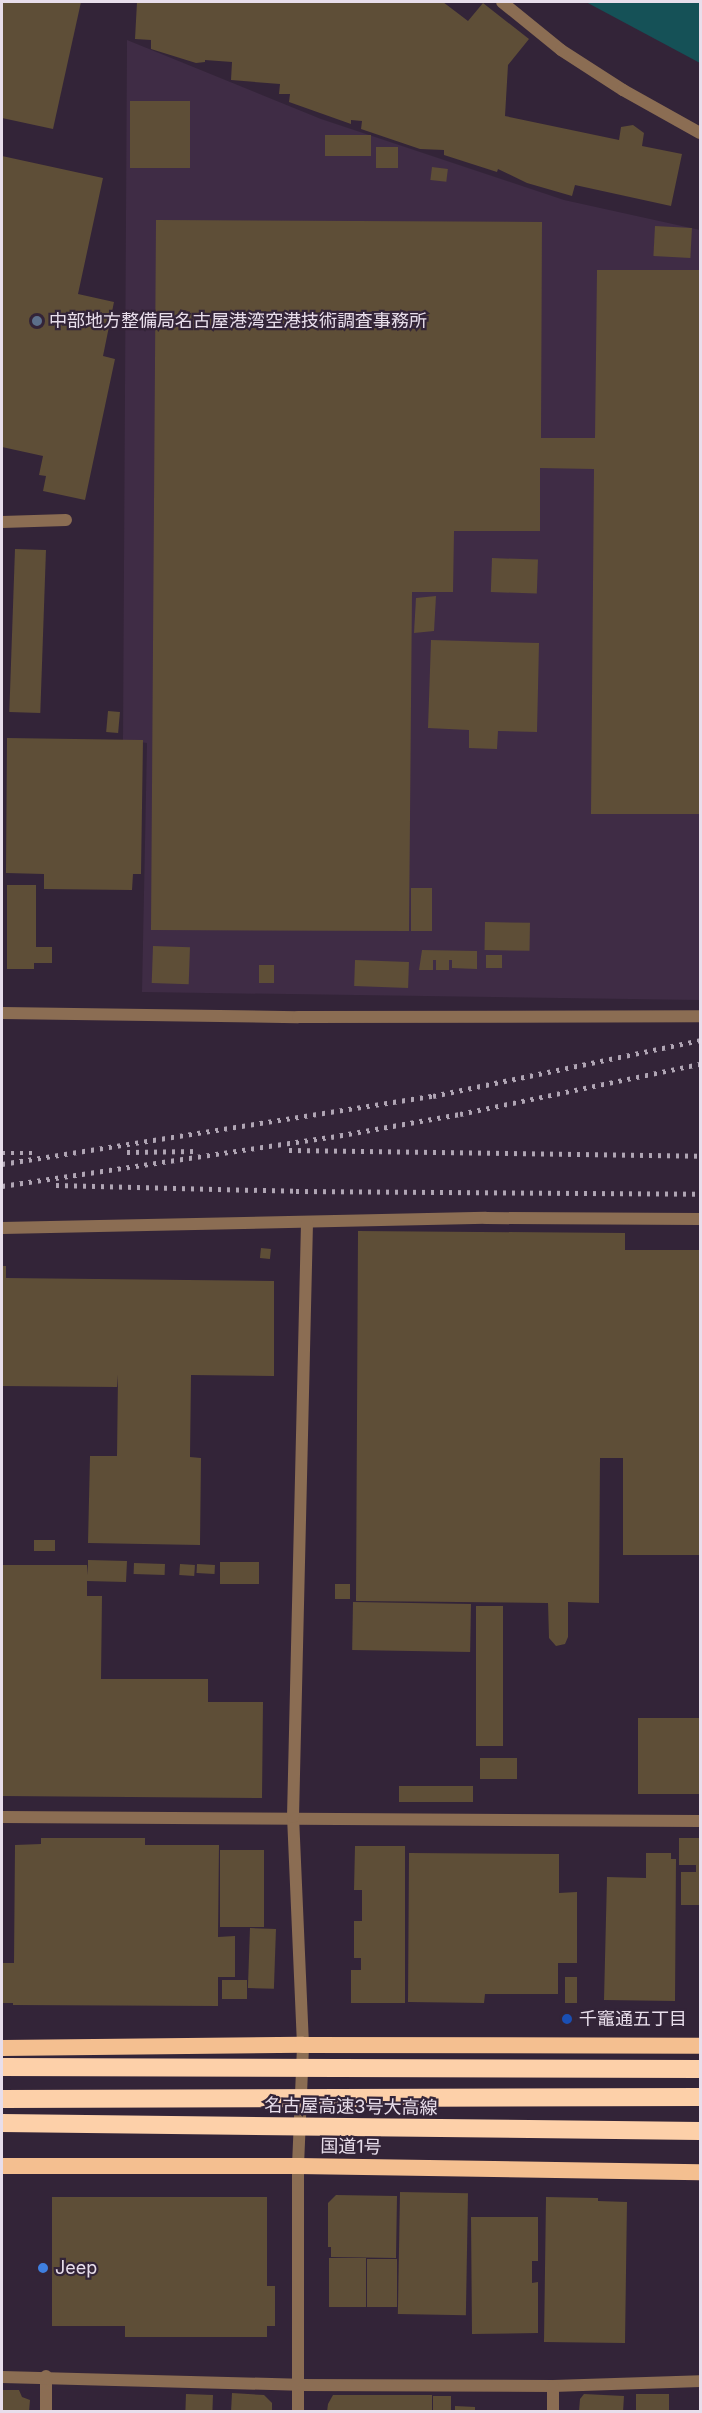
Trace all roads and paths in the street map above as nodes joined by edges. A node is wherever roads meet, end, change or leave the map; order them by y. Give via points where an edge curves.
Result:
1 (502, 2) edge
2 (700, 132) edge
3 (66, 520) dead end
4 (2, 522) edge
5 (2, 1014) edge
6 (700, 1016) edge
7 (700, 1219) edge
8 (307, 1223) junction
9 (2, 1228) edge
10 (2, 1817) edge
11 (293, 1817) junction
12 (700, 1821) edge
13 (303, 2045) junction
14 (700, 2046) edge
15 (2, 2048) edge
16 (2, 2067) edge
17 (700, 2069) edge
18 (700, 2097) edge
19 (2, 2099) edge
20 (2, 2123) edge
21 (700, 2131) edge
22 (2, 2166) edge
23 (298, 2166) junction
24 (700, 2172) edge
25 (46, 2376) junction
26 (2, 2377) edge
27 (700, 2381) edge
28 (298, 2385) junction
29 (553, 2386) junction
30 (46, 2412) edge
31 (298, 2412) edge
32 (553, 2412) edge

1 - 2 street via 570,56
3 - 4 street
5 - 6 street
7 - 8 street via 486,1218
8 - 9 street
8 - 11 street
10 - 11 street
11 - 12 street
11 - 13 street
13 - 14 highway
13 - 15 highway
13 - 23 street
16 - 17 highway, bridge
18 - 19 highway, bridge
20 - 21 highway, 名古屋高速3号大高線, bridge
22 - 23 highway, 国道1号
23 - 24 highway, 国道1号
23 - 28 street
25 - 26 street
25 - 28 street
25 - 30 street
27 - 29 street
28 - 29 street
28 - 31 street
29 - 32 street

